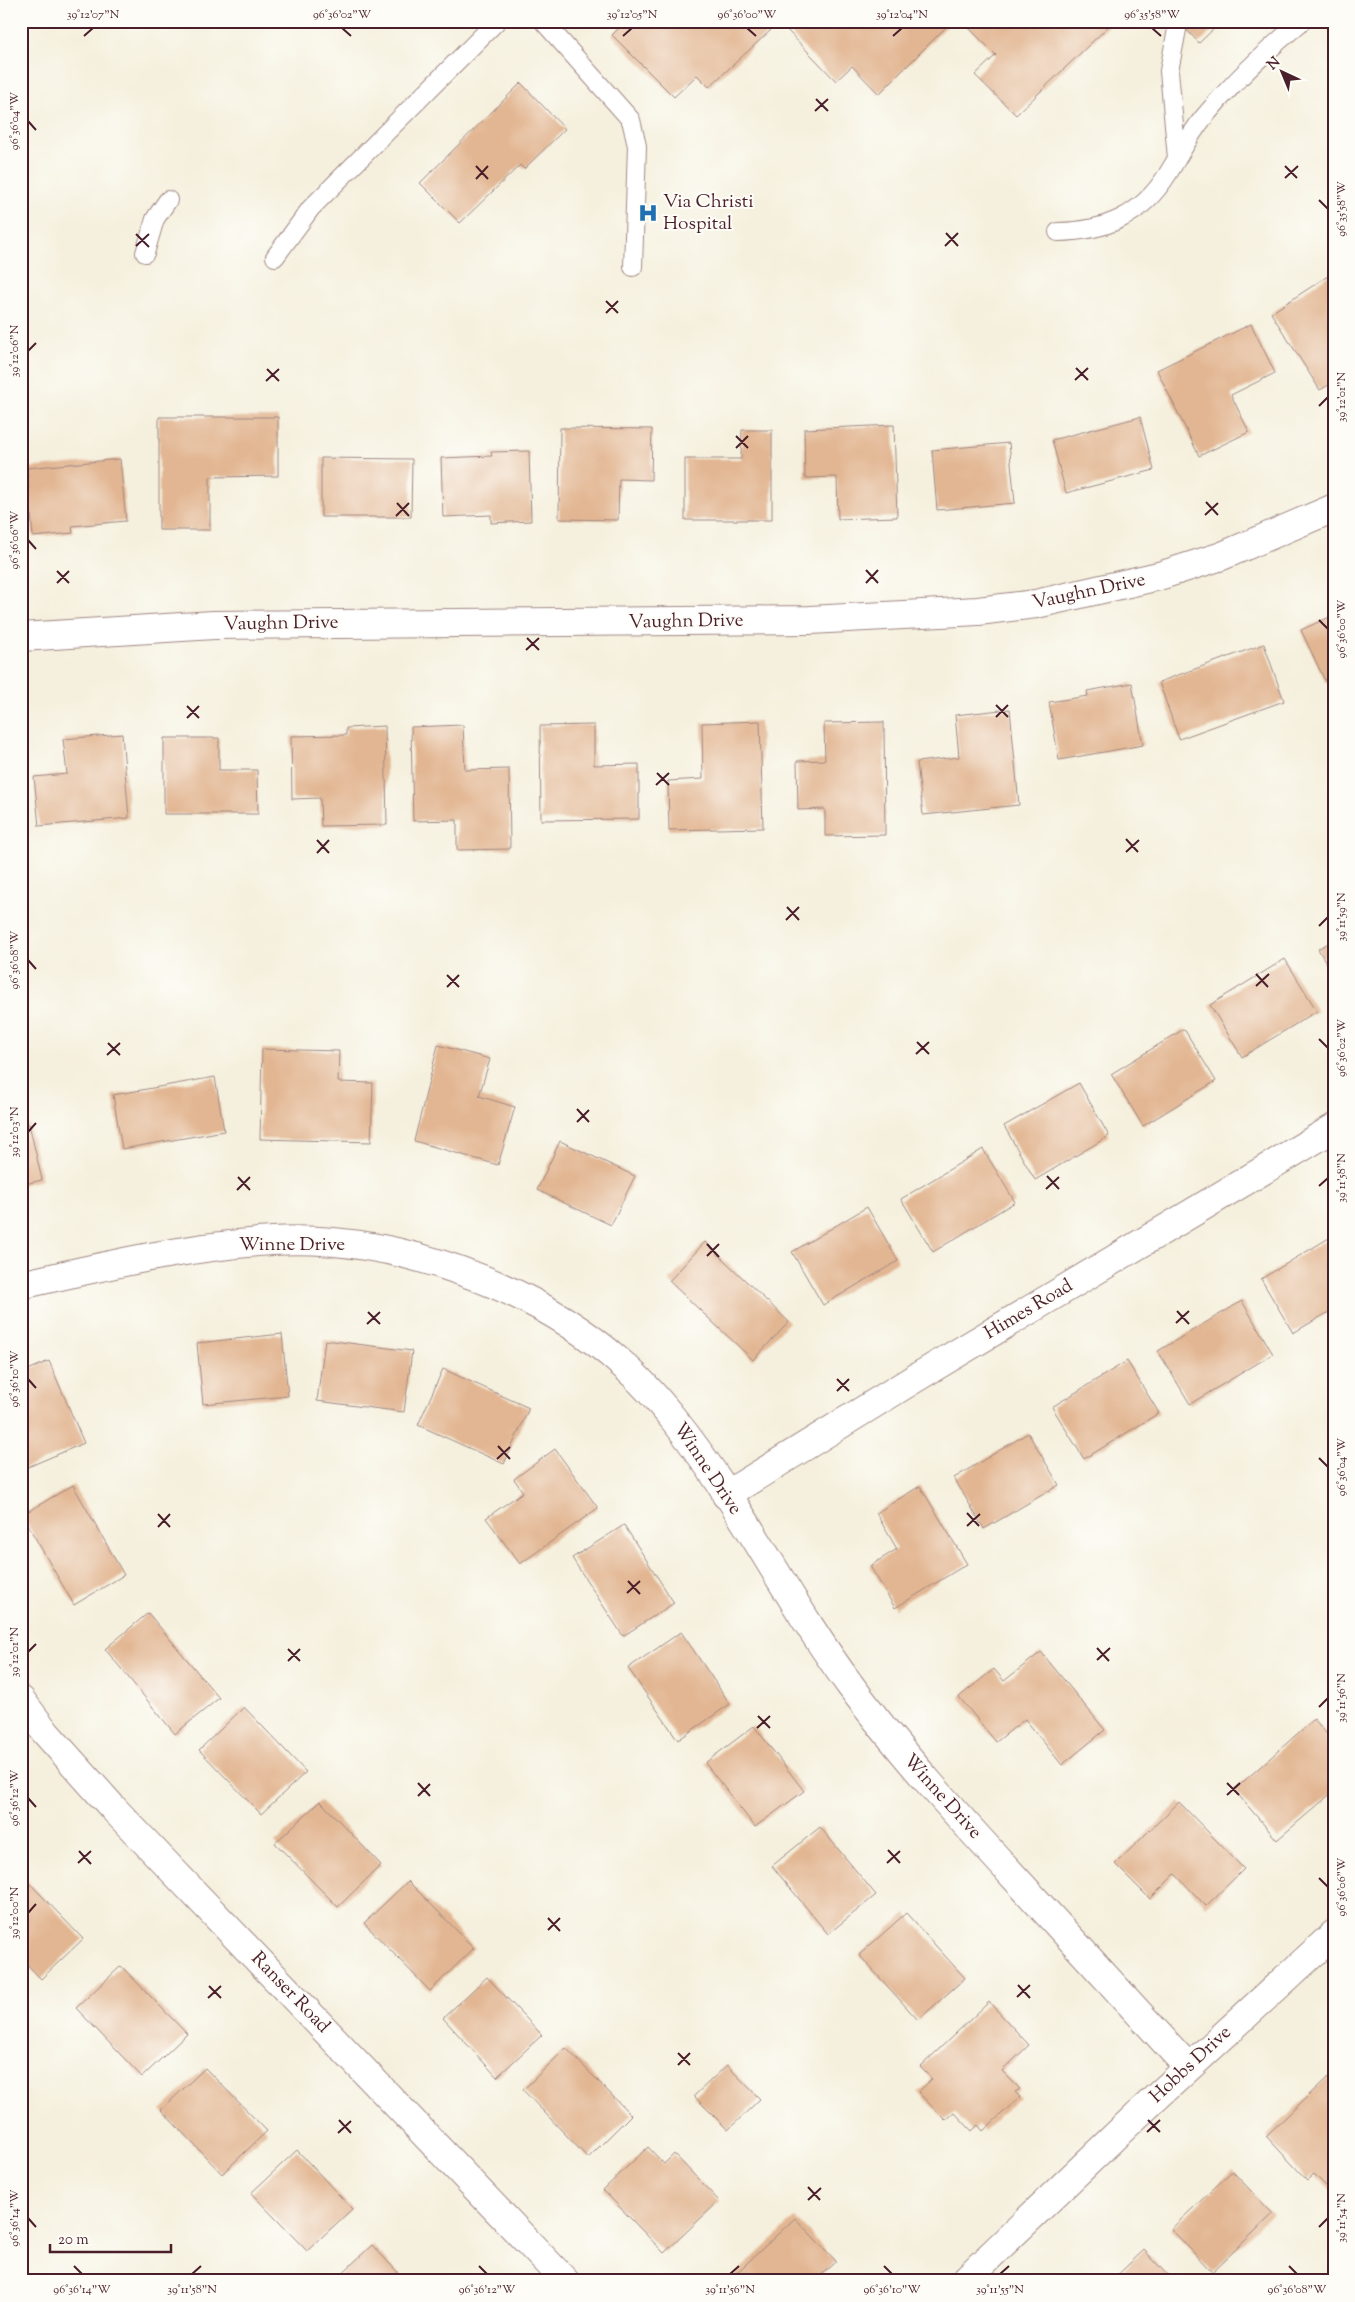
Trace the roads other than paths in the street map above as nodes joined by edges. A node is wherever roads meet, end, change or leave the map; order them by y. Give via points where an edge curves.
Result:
1 (497, 21) edge
2 (543, 21) edge
3 (1302, 21) edge
4 (1178, 24) dead end
5 (1177, 158) junction
6 (168, 200) dead end
7 (1058, 232) dead end
8 (145, 252) dead end
9 (275, 257) dead end
10 (634, 267) dead end
11 (1334, 508) edge
12 (21, 637) edge
13 (1334, 1128) edge
14 (21, 1285) edge
15 (726, 1495) junction
16 (21, 1700) edge
17 (1334, 1934) edge
18 (1188, 2067) junction
19 (565, 2281) edge
20 (964, 2281) edge

1 - 9 lane via 311,208
2 - 10 lane via 632,120 637,146
3 - 5 lane via 1227,90 1197,125
4 - 5 lane via 1169,71
5 - 7 lane via 1151,196 1133,213 1111,224
6 - 8 lane via 155,219
11 - 12 street, Vaughn Drive via 1222,556 1159,576 1036,604 978,611 810,620 214,625
13 - 15 street, Himes Road
14 - 15 street, Winne Drive via 173,1253 273,1241 366,1245 411,1256 533,1302 595,1342 648,1390 701,1455
15 - 18 street, Winne Drive via 816,1637 893,1741 943,1800
16 - 19 street, Ranser Road via 113,1808
17 - 18 street, Hobbs Drive
18 - 20 street, Hobbs Drive

